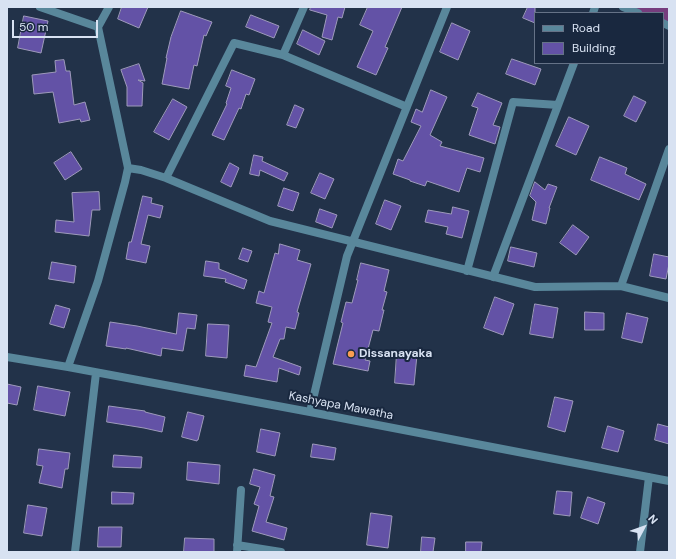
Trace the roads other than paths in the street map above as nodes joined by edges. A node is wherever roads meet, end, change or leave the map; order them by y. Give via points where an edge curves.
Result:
1 (40, 7) edge
2 (109, 7) edge
3 (304, 7) edge
4 (447, 7) edge
5 (623, 7) edge
6 (636, 12) edge
7 (98, 27) junction
8 (283, 55) junction
9 (574, 64) edge
10 (558, 105) junction
11 (407, 107) junction
12 (669, 149) edge
13 (128, 168) junction
14 (166, 178) junction
15 (353, 242) junction
16 (467, 270) junction
17 (493, 277) junction
18 (621, 286) junction
19 (669, 298) edge
20 (7, 357) edge
21 (68, 367) junction
22 (96, 373) junction
23 (310, 412) junction
24 (649, 477) junction
25 (669, 481) edge
26 (242, 490) dead end
27 (237, 548) edge
28 (75, 552) edge
29 (281, 552) edge
30 (640, 552) edge

1 - 7 street
2 - 7 street
3 - 8 street
4 - 11 street
5 - 6 street
7 - 13 street
8 - 11 street
8 - 14 street via 234,43
9 - 10 street
10 - 16 street via 513,102
10 - 17 street
11 - 15 street
12 - 18 street
13 - 14 street
13 - 21 street via 98,281
14 - 15 street via 270,221
15 - 16 street
15 - 23 street via 347,256
16 - 17 street
17 - 18 street via 535,287
18 - 19 street
20 - 21 street, Kashyapa Mawatha
21 - 22 street, Kashyapa Mawatha
22 - 23 street, Kashyapa Mawatha
22 - 28 street
23 - 24 street, Kashyapa Mawatha
24 - 25 street, Kashyapa Mawatha
24 - 30 street
26 - 27 street
27 - 29 street

